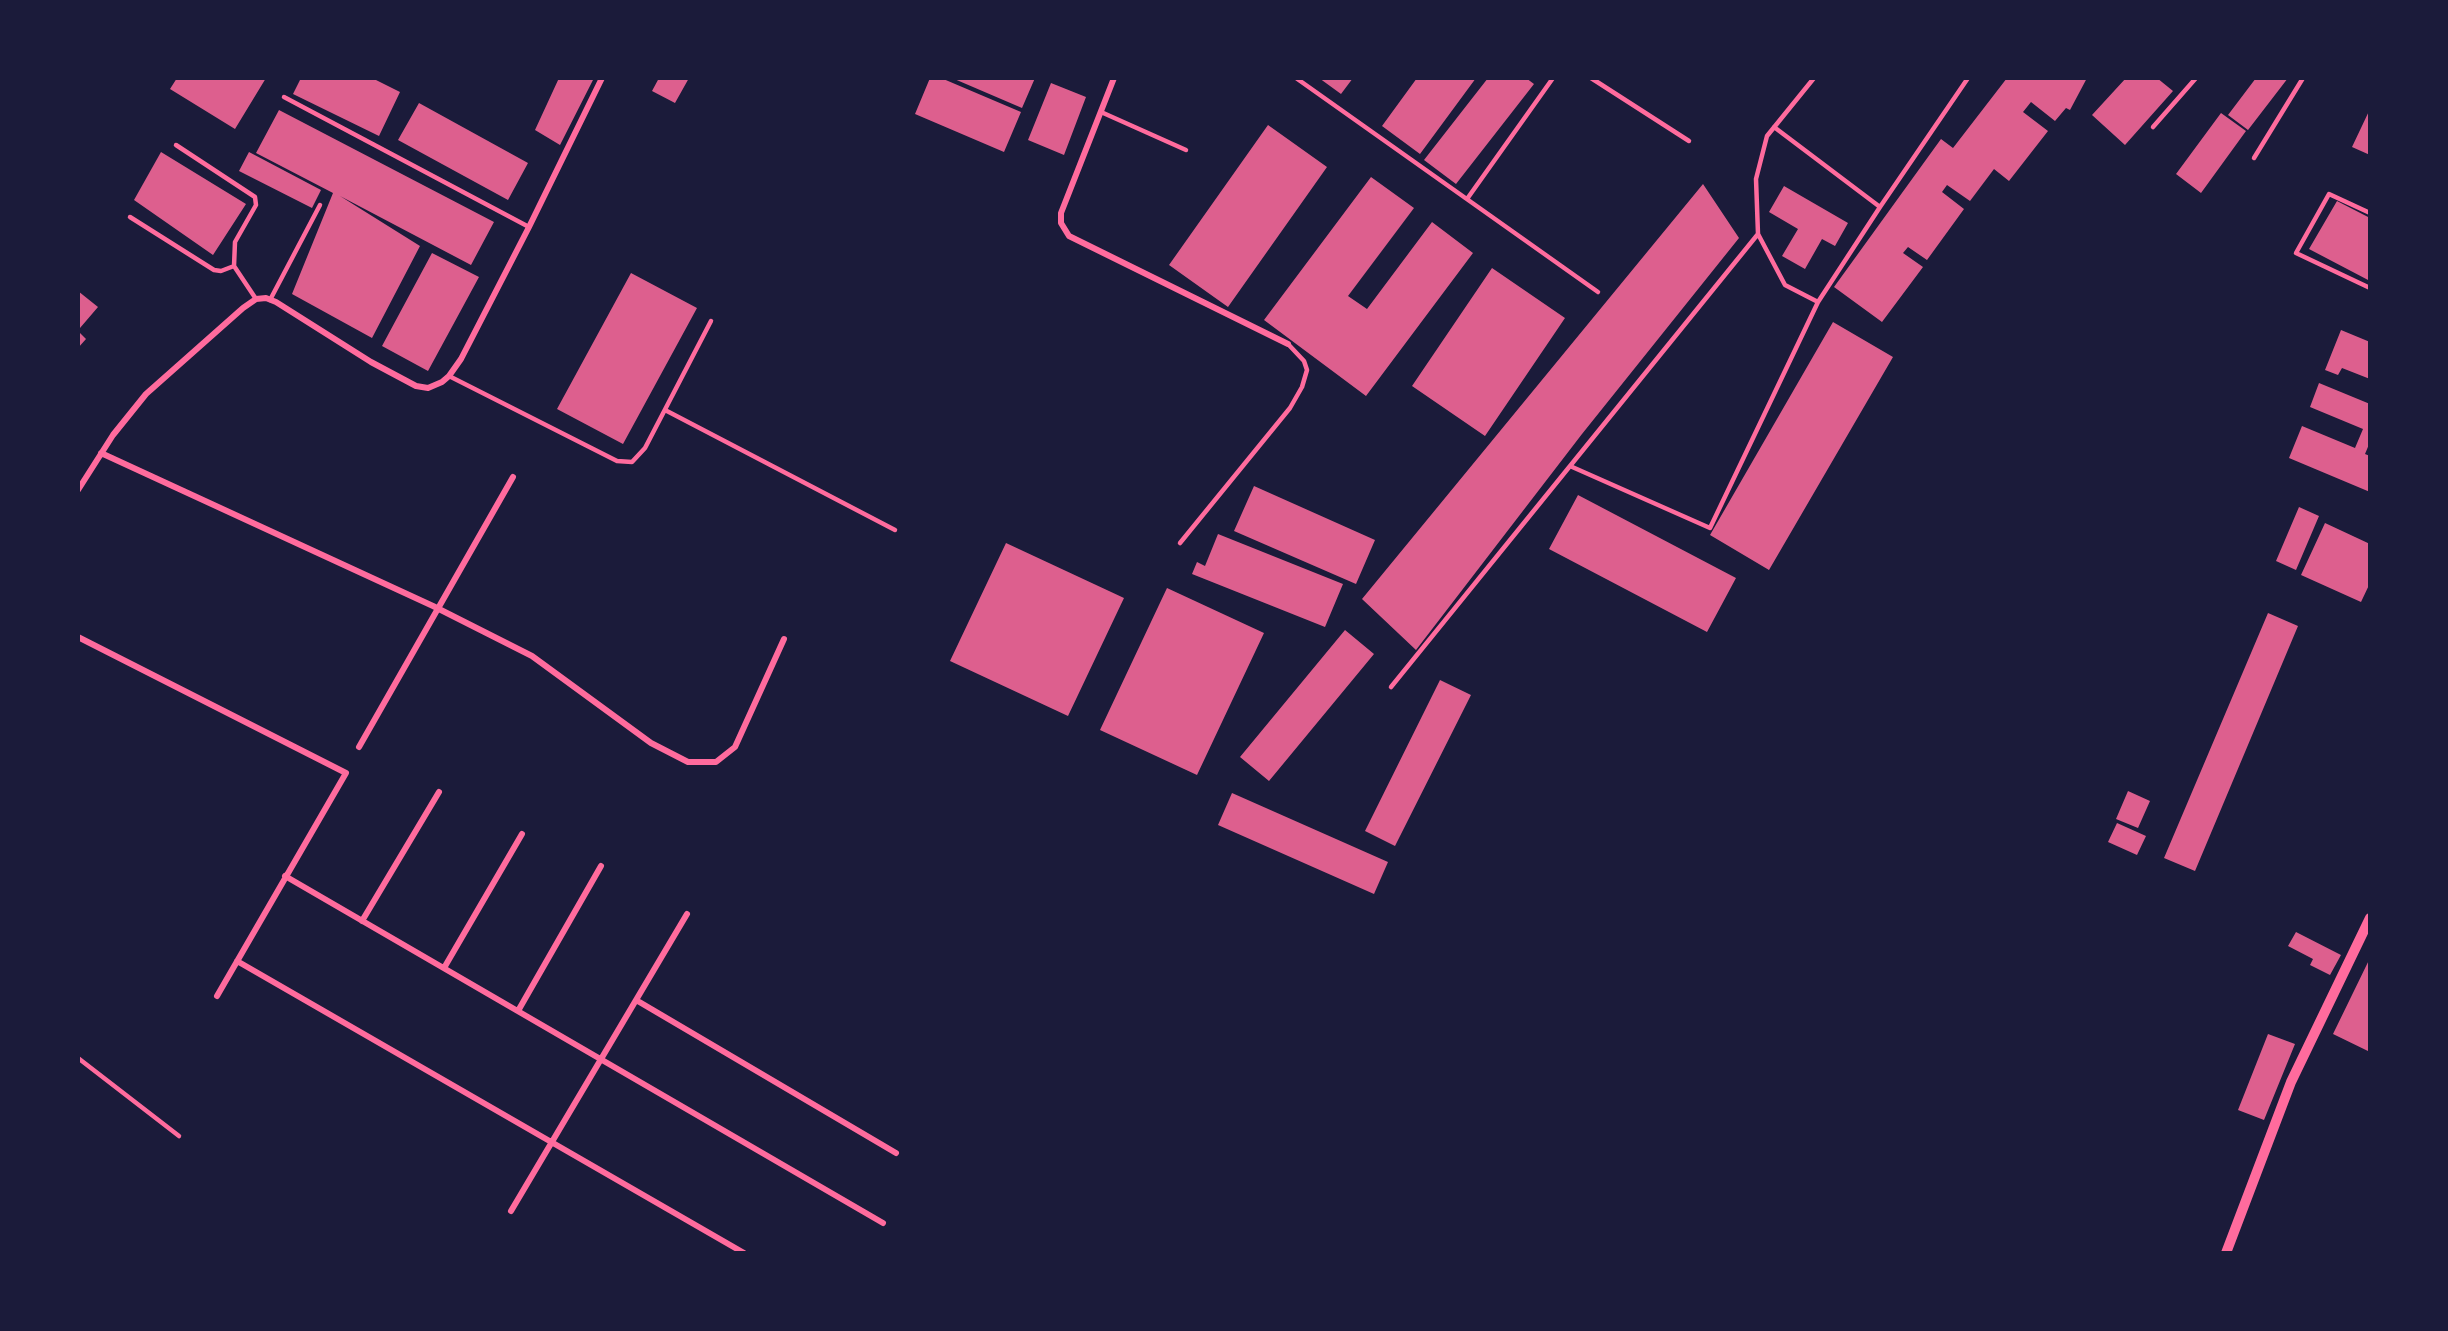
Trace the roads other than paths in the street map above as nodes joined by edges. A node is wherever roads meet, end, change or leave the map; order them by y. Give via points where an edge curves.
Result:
1 (602, 78) edge
2 (1114, 78) edge
3 (1296, 78) edge
4 (1553, 78) edge
5 (1591, 78) edge
6 (1814, 78) edge
7 (1968, 78) edge
8 (2196, 78) edge
9 (2302, 78) edge
10 (284, 97) dead end
11 (1101, 112) junction
12 (1774, 127) junction
13 (2153, 127) dead end
14 (1689, 141) dead end
15 (176, 145) dead end
16 (1186, 150) dead end
17 (2254, 158) dead end
18 (1467, 199) junction
19 (320, 205) dead end
20 (1880, 207) junction
21 (2370, 213) edge
22 (130, 217) dead end
23 (529, 227) junction
24 (1758, 234) junction
25 (234, 266) junction
26 (2370, 288) edge
27 (1598, 292) dead end
28 (256, 299) junction
29 (270, 300) junction
30 (1818, 302) junction
31 (711, 321) dead end
32 (1288, 344) joint
33 (449, 376) junction
34 (665, 410) junction
35 (101, 453) junction
36 (1570, 466) junction
37 (513, 477) dead end
38 (78, 489) edge
39 (895, 530) dead end
40 (1180, 543) dead end
41 (438, 609) junction
42 (78, 637) edge
43 (784, 639) dead end
44 (1391, 687) dead end
45 (360, 747) dead end
46 (439, 792) dead end
47 (522, 834) dead end
48 (601, 866) dead end
49 (285, 876) junction
50 (687, 914) dead end
51 (2370, 918) edge
52 (362, 921) junction
53 (237, 961) junction
54 (444, 968) junction
55 (217, 996) dead end
56 (636, 1000) junction
57 (518, 1011) junction
58 (78, 1058) edge
59 (601, 1059) junction
60 (179, 1136) dead end
61 (552, 1142) junction
62 (896, 1152) dead end
63 (511, 1211) dead end
64 (883, 1222) dead end
65 (744, 1253) edge
66 (2226, 1253) edge

1 - 23 street
2 - 11 street
3 - 18 lane
4 - 18 lane
5 - 14 lane
6 - 12 lane
7 - 20 lane
8 - 13 lane
9 - 17 lane
10 - 23 lane
11 - 16 lane
11 - 32 street via 1061,213 1061,223 1069,236
12 - 20 lane
12 - 24 lane via 1767,136 1756,179
15 - 25 lane via 255,197 256,205 235,242
18 - 27 lane
19 - 29 lane
20 - 30 lane
21 - 26 lane via 2330,194 2296,253
22 - 25 lane via 214,270
23 - 33 street
24 - 30 lane via 1785,285
24 - 36 lane
25 - 28 lane
28 - 29 street
28 - 35 street via 147,394
29 - 33 street via 416,386 432,387
30 - 36 lane via 1710,528
31 - 34 lane
32 - 40 lane via 1304,361 1302,387 1290,408
33 - 34 lane via 616,461 632,462 645,448
34 - 39 lane
35 - 38 street
35 - 41 street
36 - 44 lane
37 - 41 street
41 - 43 street via 532,656 651,743 688,762 716,762 735,747
41 - 45 street
42 - 49 street via 346,773
46 - 52 street
47 - 54 street
48 - 57 street
49 - 52 street
49 - 53 street
50 - 56 street
51 - 66 street via 2291,1082
52 - 54 street
53 - 55 street
53 - 61 street
54 - 57 street
56 - 59 street
56 - 62 street
57 - 59 street
58 - 60 lane
59 - 61 street
59 - 64 street
61 - 63 street
61 - 65 street

